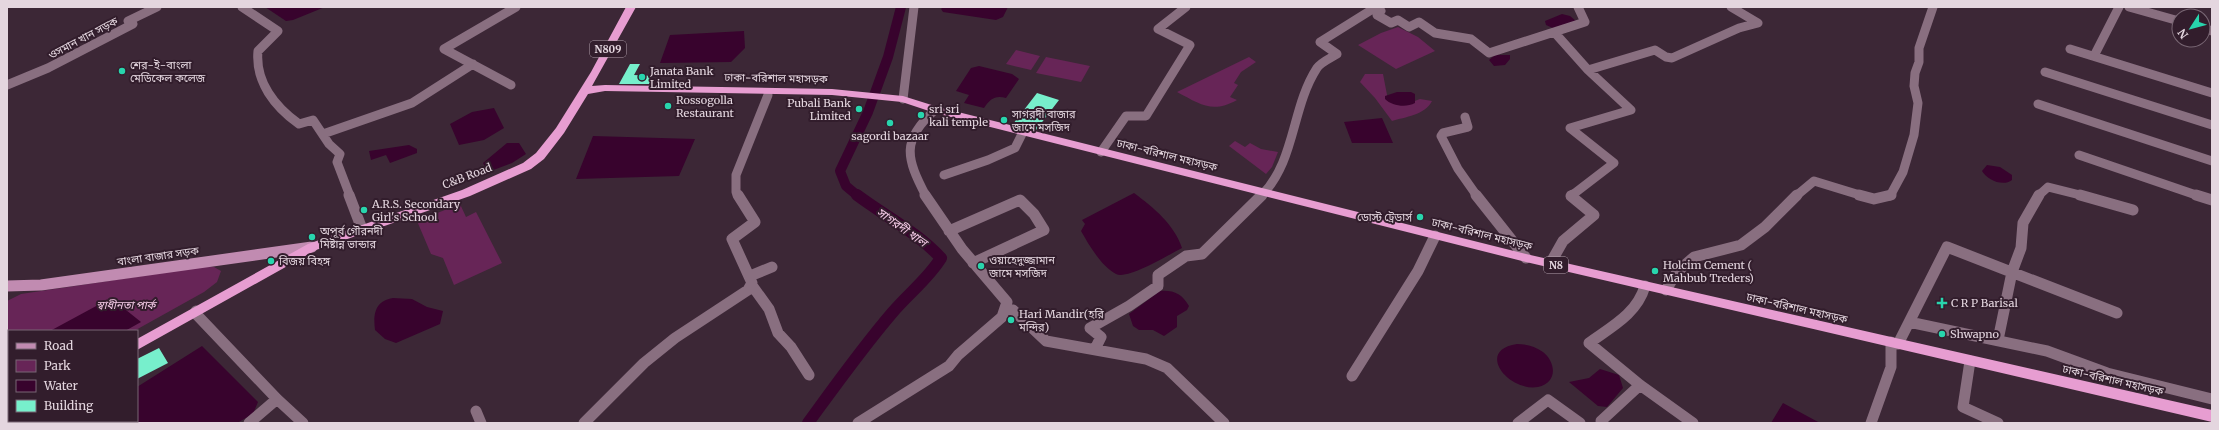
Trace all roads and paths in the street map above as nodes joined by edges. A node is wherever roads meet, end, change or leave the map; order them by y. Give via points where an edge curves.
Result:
1 (157, 7) edge
2 (242, 7) edge
3 (516, 7) edge
4 (624, 7) edge
5 (631, 7) edge
6 (914, 7) edge
7 (1186, 7) edge
8 (1377, 7) edge
9 (1578, 7) edge
10 (1731, 7) edge
11 (1933, 7) edge
12 (2119, 7) edge
13 (2129, 7) edge
14 (2171, 20) edge
15 (1555, 33) junction
16 (2070, 49) dead end
17 (2094, 56) junction
18 (473, 64) junction
19 (1588, 70) junction
20 (2045, 72) dead end
21 (510, 85) dead end
22 (7, 86) edge
23 (584, 91) junction
24 (2212, 93) edge
25 (768, 94) junction
26 (841, 94) junction
27 (903, 99) junction
28 (2038, 104) dead end
29 (935, 110) junction
30 (1465, 117) dead end
31 (2212, 125) edge
32 (1023, 132) junction
33 (322, 134) junction
34 (1101, 152) junction
35 (2079, 155) dead end
36 (2212, 161) edge
37 (944, 175) dead end
38 (1264, 193) junction
39 (2212, 200) edge
40 (2133, 210) dead end
41 (362, 229) junction
42 (949, 231) junction
43 (1435, 236) junction
44 (312, 247) junction
45 (1526, 258) junction
46 (973, 263) junction
47 (1550, 264) junction
48 (772, 267) dead end
49 (2012, 272) junction
50 (751, 280) junction
51 (7, 286) edge
52 (1645, 286) junction
53 (1666, 290) junction
54 (1006, 309) junction
55 (196, 311) junction
56 (2118, 313) dead end
57 (1909, 322) junction
58 (1998, 340) junction
59 (1894, 343) junction
60 (138, 344) edge
61 (1095, 350) junction
62 (1970, 361) junction
63 (809, 375) dead end
64 (1352, 376) dead end
65 (1640, 385) junction
66 (277, 399) junction
67 (2212, 399) edge
68 (476, 411) dead end
69 (2212, 416) edge
70 (1601, 422) edge
71 (250, 423) edge
72 (303, 423) edge
73 (481, 423) edge
74 (584, 423) edge
75 (858, 423) edge
76 (1224, 423) edge
77 (1518, 423) edge
78 (1580, 423) edge
79 (1693, 423) edge
80 (1871, 423) edge
81 (1998, 423) edge

1 - 22 street, ওসমান খান সড়ক via 128,21 133,24
2 - 33 street via 278,31 258,51 256,57 262,81 284,114 299,124 313,120
3 - 18 street via 444,50
4 - 23 highway, N809 via 591,71
5 - 23 highway, N809
6 - 27 street
7 - 34 street via 1158,29 1190,45 1146,116 1126,116
8 - 15 street via 1381,11 1377,14 1391,23 1398,20 1409,27 1419,22 1436,34 1469,36 1482,44 1489,53
8 - 38 street via 1320,42 1337,54 1318,66 1300,107 1284,162 1278,176
9 - 15 street via 1585,22
10 - 19 street via 1758,23 1739,28 1672,58 1655,50
11 - 53 street via 1919,48 1919,62 1915,73 1914,86 1918,103 1914,135 1903,172 1890,196 1874,199 1814,181 1788,202 1765,227 1741,245 1694,257 1677,272
12 - 17 street
13 - 14 street
15 - 19 street
16 - 17 street
17 - 24 street
18 - 21 street
18 - 33 street via 412,103
19 - 47 street via 1631,110 1570,128 1614,163 1571,196 1594,215 1563,241
20 - 31 street
23 - 25 highway, ঢাকা-বরিশাল মহাসড়ক / N8
23 - 26 highway, ঢাকা-বরিশাল মহাসড়ক / N8 via 604,88
23 - 41 highway, C&B Road via 553,140 540,156 527,166 466,193
25 - 26 highway, ঢাকা-বরিশাল মহাসড়ক / N8
25 - 50 street via 736,175 736,192 755,222 732,239
26 - 27 highway, N8
27 - 29 highway, ঢাকা-বরিশাল মহাসড়ক / N8
28 - 36 street
29 - 32 highway, ঢাকা-বরিশাল মহাসড়ক / N8
29 - 42 street via 914,132 910,144 912,165 922,188
30 - 45 street via 1468,127 1443,133 1441,136 1458,169 1489,213
32 - 34 highway, ঢাকা-বরিশাল মহাসড়ক / N8
32 - 37 street via 1015,148
33 - 41 street via 340,154 337,162
34 - 38 highway, ঢাকা-বরিশাল মহাসড়ক / N8
35 - 39 street
38 - 43 highway, ঢাকা-বরিশাল মহাসড়ক / N8
38 - 61 street via 1202,254 1186,256 1158,275 1158,286 1090,328 1101,337
40 - 49 street via 2099,198 2048,187 2040,192 2028,211
41 - 44 highway, C&B Road
42 - 46 street
42 - 46 street via 1020,200 1034,214 1044,230
43 - 45 highway, ঢাকা-বরিশাল মহাসড়ক / N8
43 - 64 street via 1418,271
44 - 51 main road, বাংলা বাজার সড়ক via 41,285
44 - 55 highway, C&B Road
45 - 47 highway, ঢাকা-বরিশাল মহাসড়ক / N8
46 - 54 street via 1007,302
47 - 52 highway, ঢাকা-বরিশাল মহাসড়ক / N8
48 - 50 street
49 - 56 street
49 - 57 street via 1947,247
49 - 58 street
50 - 63 street via 769,310 778,333 791,347
50 - 74 street via 748,290 674,338 644,363
52 - 53 highway, ঢাকা-বরিশাল মহাসড়ক / N8
52 - 65 street via 1643,297 1636,307 1589,343
53 - 59 highway, ঢাকা-বরিশাল মহাসড়ক / N8
54 - 61 street via 1013,310 1046,341
54 - 75 street via 1002,318 958,355 949,366
55 - 60 highway, C&B Road
55 - 66 street via 219,341
57 - 58 street
57 - 59 street
58 - 67 street via 2047,351 2107,373
59 - 62 highway, ঢাকা-বরিশাল মহাসড়ক / N8
59 - 80 street via 1891,367
61 - 76 street via 1146,359 1166,368
62 - 69 highway, ঢাকা-বরিশাল মহাসড়ক / N8
62 - 81 street via 1964,407
65 - 70 street
65 - 79 street
66 - 71 street
66 - 72 street
68 - 73 street
77 - 78 street via 1548,400

